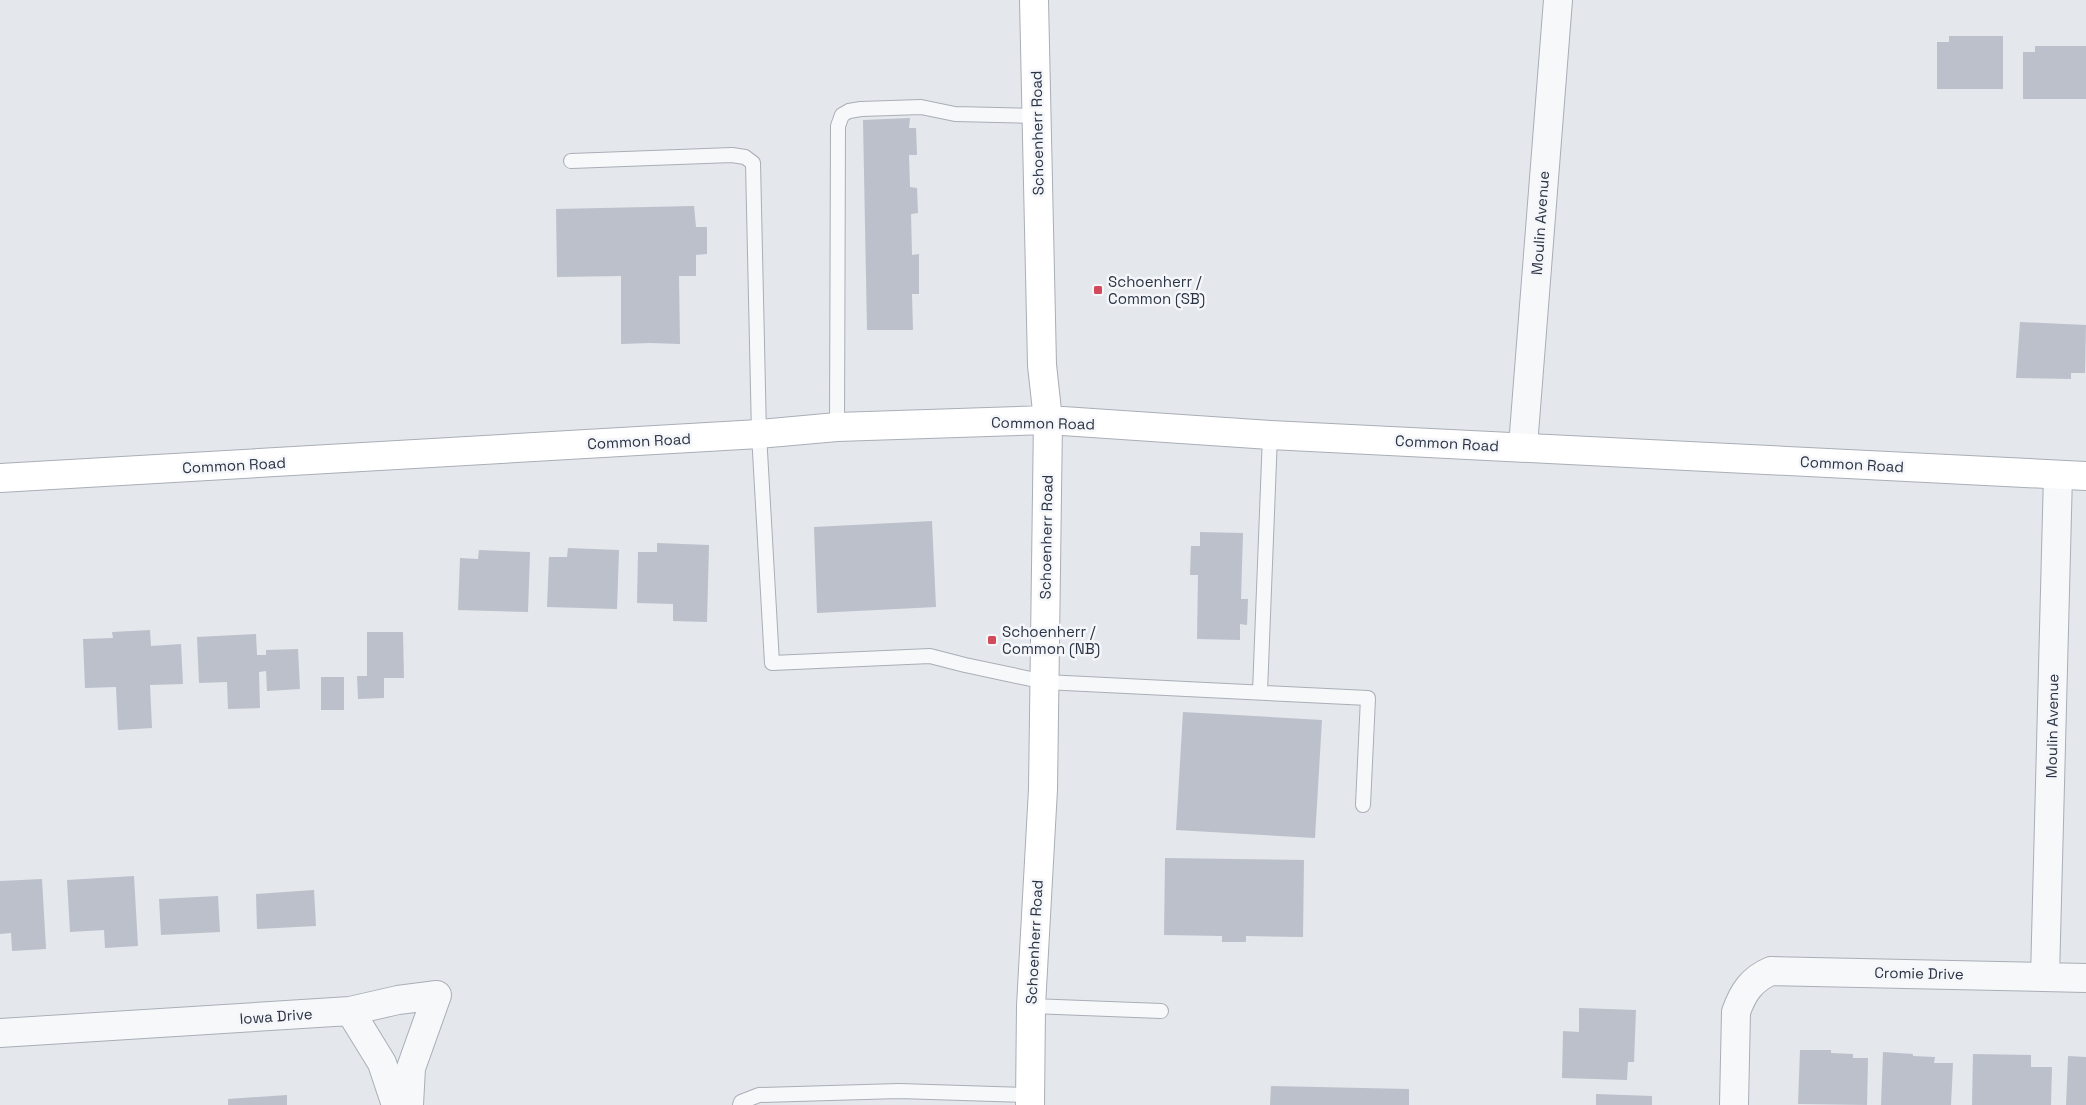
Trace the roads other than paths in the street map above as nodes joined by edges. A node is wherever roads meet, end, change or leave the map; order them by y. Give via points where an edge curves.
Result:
1 (1034, 0) edge
2 (1558, 0) edge
3 (1036, 116) junction
4 (571, 161) dead end
5 (1048, 420) junction
6 (837, 428) junction
7 (759, 434) junction
8 (1270, 435) junction
9 (1523, 446) junction
10 (2058, 475) junction
11 (2086, 476) edge
12 (0, 478) edge
13 (1045, 682) junction
14 (1260, 692) junction
15 (1363, 805) dead end
16 (2045, 977) junction
17 (2086, 978) edge
18 (1031, 1006) junction
19 (350, 1011) junction
20 (1161, 1011) dead end
21 (0, 1033) edge
22 (1030, 1100) edge
23 (396, 1105) edge
24 (409, 1105) edge
25 (740, 1105) edge
26 (1734, 1105) edge

1 - 3 street, Schoenherr Road
2 - 9 street, Moulin Avenue
3 - 5 street, Schoenherr Road via 1042,365
3 - 6 lane via 956,114 921,107 861,109 842,115 838,126
4 - 7 lane via 732,155 745,157 753,163
5 - 6 street, Common Road
5 - 8 street, Common Road
5 - 13 street, Schoenherr Road
6 - 7 street, Common Road
7 - 12 street, Common Road
7 - 13 lane via 772,662 930,656
8 - 9 street, Common Road
8 - 14 lane
9 - 10 street, Common Road
10 - 11 street, Common Road
10 - 16 street, Moulin Avenue
13 - 14 lane
13 - 18 street, Schoenherr Road via 1043,789
14 - 15 lane via 1368,698
16 - 17 street, Cromie Drive
16 - 26 street, Cromie Drive via 1771,971 1755,979 1740,999 1736,1012
18 - 20 lane
18 - 22 street, Schoenherr Road
19 - 21 street, Iowa Drive
19 - 23 street via 382,1063
19 - 24 street, Iowa Drive via 437,995 411,1068
22 - 25 lane via 899,1092 759,1095

